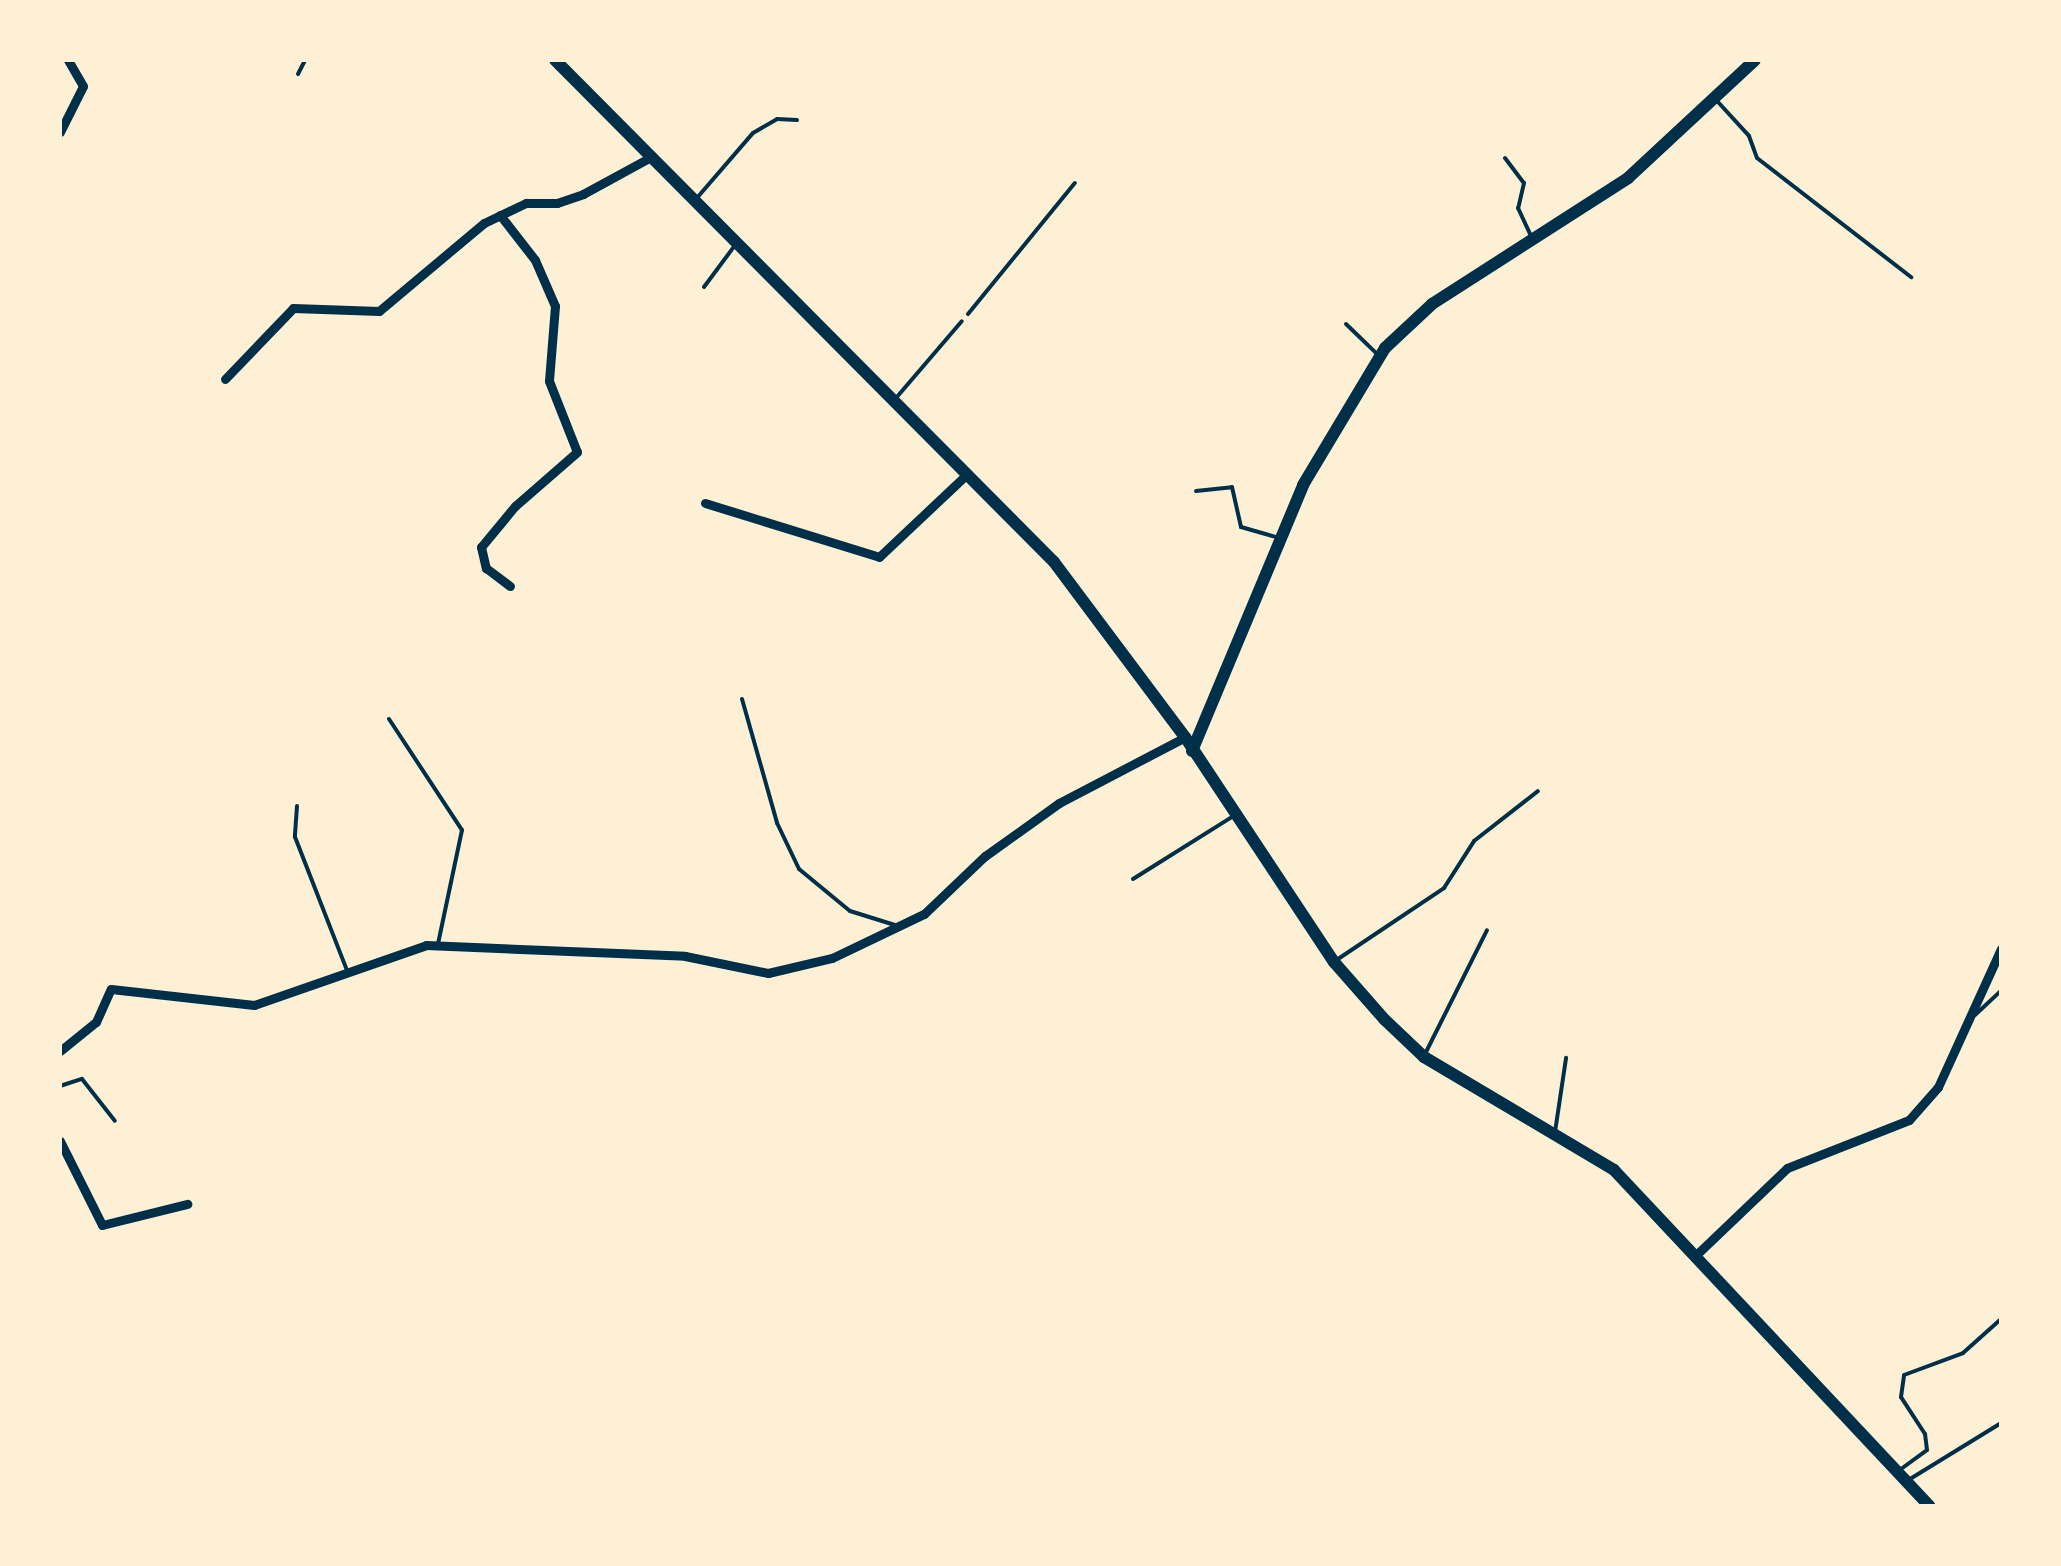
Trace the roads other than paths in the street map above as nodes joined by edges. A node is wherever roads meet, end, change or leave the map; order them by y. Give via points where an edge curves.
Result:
1 (68, 60) edge
2 (305, 60) edge
3 (555, 60) edge
4 (1755, 60) edge
5 (298, 74) dead end
6 (1714, 98) junction
7 (797, 120) dead end
8 (60, 132) edge
9 (650, 158) junction
10 (1505, 158) dead end
11 (1075, 183) dead end
12 (694, 202) junction
13 (500, 215) junction
14 (1532, 239) junction
15 (736, 244) junction
16 (1911, 277) dead end
17 (704, 287) dead end
18 (968, 314) dead end
19 (962, 321) dead end
20 (1346, 324) dead end
21 (1379, 356) junction
22 (225, 379) dead end
23 (893, 402) junction
24 (967, 474) junction
25 (1196, 490) dead end
26 (706, 502) dead end
27 (1280, 538) junction
28 (510, 586) dead end
29 (742, 699) dead end
30 (389, 719) dead end
31 (1184, 738) junction
32 (1192, 751) junction
33 (1538, 791) dead end
34 (297, 806) dead end
35 (1236, 814) junction
36 (1133, 880) dead end
37 (900, 926) junction
38 (1488, 930) dead end
39 (438, 945) junction
40 (2001, 949) edge
41 (1334, 962) junction
42 (346, 968) junction
43 (2001, 991) edge
44 (1966, 1019) junction
45 (60, 1051) edge
46 (1424, 1056) junction
47 (1566, 1058) dead end
48 (60, 1086) edge
49 (115, 1121) dead end
50 (1555, 1132) junction
51 (60, 1140) edge
52 (187, 1204) dead end
53 (1695, 1256) junction
54 (2001, 1319) edge
55 (2001, 1423) edge
56 (1902, 1476) junction
57 (1929, 1506) edge

1 - 8 street via 83,86
2 - 5 lane
3 - 9 main road
4 - 6 main road
6 - 14 main road via 1628,178
6 - 16 lane via 1749,136 1757,158
7 - 12 lane via 778,120 754,133
9 - 12 main road
9 - 13 street via 584,194
10 - 14 lane via 1524,184 1518,208
11 - 18 lane
12 - 15 main road
13 - 22 street via 378,311 293,308
13 - 28 street via 535,260 555,306 549,381 576,452 514,506 481,548 486,568
14 - 21 main road via 1415,317
15 - 17 lane
15 - 23 main road
19 - 23 lane
20 - 21 lane
21 - 27 main road
23 - 24 main road
24 - 26 street via 879,557
24 - 31 main road via 1086,599
25 - 27 lane via 1232,487 1242,526
27 - 32 main road
29 - 37 lane via 778,823 799,869 850,911
30 - 39 lane via 462,830
31 - 32 main road
31 - 37 street via 1059,803 985,856 939,903
32 - 35 main road
33 - 41 lane via 1474,841 1444,888
34 - 42 lane via 295,837
35 - 36 lane
35 - 41 main road
37 - 39 street via 845,954 768,973 685,956
38 - 46 lane
39 - 42 street
40 - 44 street
41 - 46 main road
42 - 45 street via 254,1005 110,989 96,1022
43 - 44 lane via 1984,1012
44 - 53 street via 1938,1087 1909,1120 1786,1168
46 - 50 main road
47 - 50 lane
48 - 49 lane via 82,1079
50 - 53 main road via 1614,1170
51 - 52 street via 102,1225
53 - 56 main road
54 - 56 lane via 1963,1353 1904,1375 1901,1397 1925,1434 1927,1450
55 - 56 lane
56 - 57 main road

